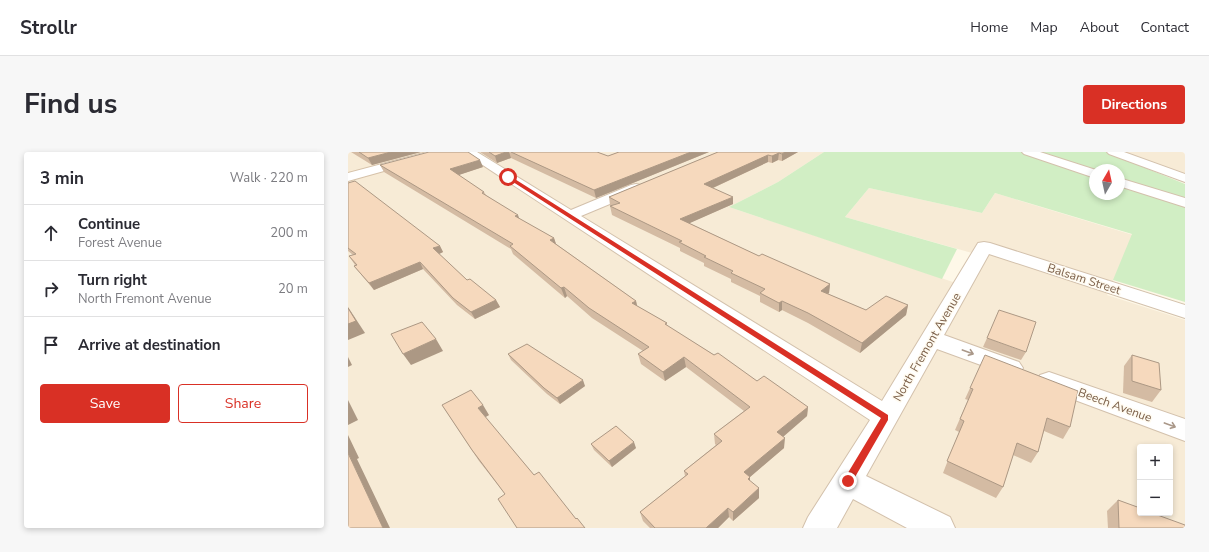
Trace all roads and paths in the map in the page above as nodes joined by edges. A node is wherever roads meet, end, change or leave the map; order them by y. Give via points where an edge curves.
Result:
1 (441, 152) edge
2 (469, 152) edge
3 (1028, 152) edge
4 (1114, 152) edge
5 (1185, 163) edge
6 (1089, 172) edge
7 (1166, 172) junction
8 (348, 177) edge
9 (1185, 178) edge
10 (649, 183) edge
11 (1125, 184) edge
12 (1185, 203) edge
13 (569, 216) junction
14 (984, 247) joint
15 (1185, 312) edge
16 (932, 339) junction
17 (886, 417) junction
18 (1185, 430) edge
19 (848, 481) junction
20 (819, 528) edge
21 (939, 528) edge

1 - 8 street
2 - 13 street
3 - 6 street
4 - 7 street
5 - 7 street
7 - 9 street
10 - 13 street
11 - 12 street
13 - 17 street
14 - 15 street, Balsam Street
14 - 16 street, North Fremont Avenue
16 - 17 street, North Fremont Avenue
16 -> 18 street, Beech Avenue
17 - 19 street, North Fremont Avenue
19 - 20 street, North Fremont Avenue
19 - 21 street

